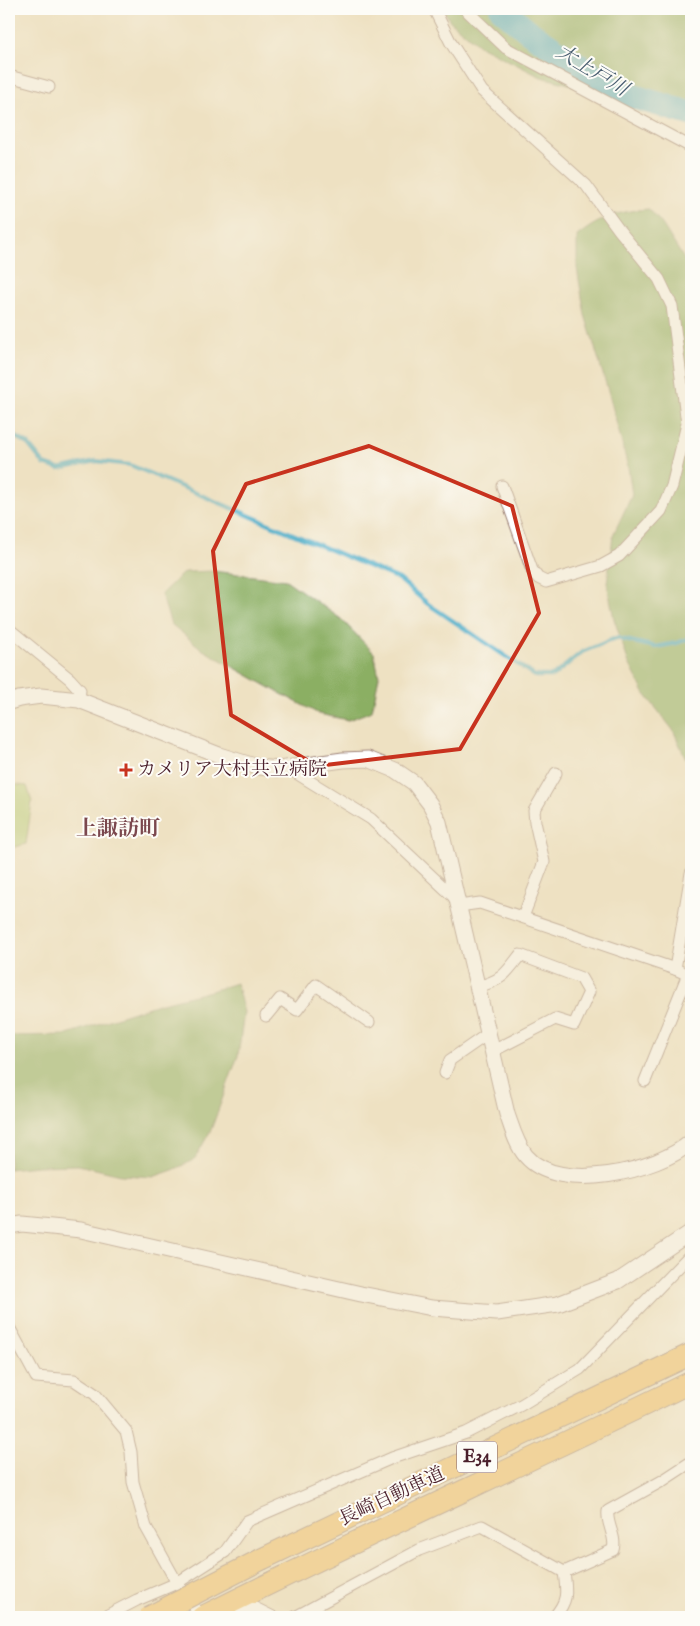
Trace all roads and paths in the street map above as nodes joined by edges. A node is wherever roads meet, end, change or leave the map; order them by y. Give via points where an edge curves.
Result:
1 (434, 9) edge
2 (465, 9) edge
3 (9, 76) edge
4 (49, 87) dead end
5 (691, 146) edge
6 (502, 486) dead end
7 (9, 628) edge
8 (79, 700) junction
9 (9, 702) edge
10 (288, 768) junction
11 (556, 773) dead end
12 (691, 873) edge
13 (458, 903) junction
14 (523, 917) junction
15 (687, 919) edge
16 (675, 969) junction
17 (690, 975) edge
18 (478, 987) junction
19 (266, 1016) dead end
20 (369, 1022) dead end
21 (489, 1033) junction
22 (493, 1051) junction
23 (445, 1073) dead end
24 (645, 1082) dead end
25 (691, 1142) edge
26 (9, 1226) edge
27 (691, 1232) edge
28 (691, 1254) edge
29 (9, 1327) edge
30 (691, 1354) edge
31 (691, 1382) edge
32 (691, 1462) edge
33 (564, 1572) junction
34 (178, 1584) junction
35 (104, 1617) edge
36 (149, 1617) edge
37 (201, 1617) edge
38 (236, 1617) edge
39 (273, 1617) edge
40 (295, 1617) edge
41 (554, 1617) edge

1 - 6 street via 451,43 482,91 586,185 659,279 672,306 687,424 672,486 661,511 619,556 601,566 565,577 546,582 538,578 532,570
2 - 5 street via 506,48
3 - 4 street
7 - 8 street via 70,679 80,690
8 - 9 street via 42,696
8 - 10 street via 219,756 258,767
10 - 13 street via 371,819
10 - 13 street via 368,759 395,770 414,783 439,822
11 - 14 street via 534,810 544,862
12 - 15 street
13 - 14 street via 480,903
13 - 18 street
14 - 16 street
15 - 16 street
16 - 17 street
17 - 24 street
18 - 21 street
18 - 22 street via 496,982 520,955 581,978 589,992 574,1025 555,1020
19 - 20 street via 280,999 297,1010 316,985
21 - 22 street
21 - 23 street via 450,1060
22 - 25 street via 515,1138 527,1157 544,1169 570,1176 603,1175 662,1161
26 - 27 street via 22,1224 81,1230 361,1294 432,1308 497,1313 558,1304 618,1281
28 - 34 street via 580,1369 521,1405 466,1433 392,1458 247,1521 225,1552
29 - 34 street via 36,1377 74,1380 95,1394 126,1431 133,1482 146,1527
30 - 36 highway, 長崎自動車道 / E34, bridge via 262,1559
31 - 37 highway, 長崎自動車道 / E34
32 - 33 street via 608,1511 615,1543 613,1550
33 - 40 street via 482,1526 419,1550
33 - 41 street via 566,1591 563,1606
34 - 35 street
34 - 37 street
38 - 39 street via 255,1608

